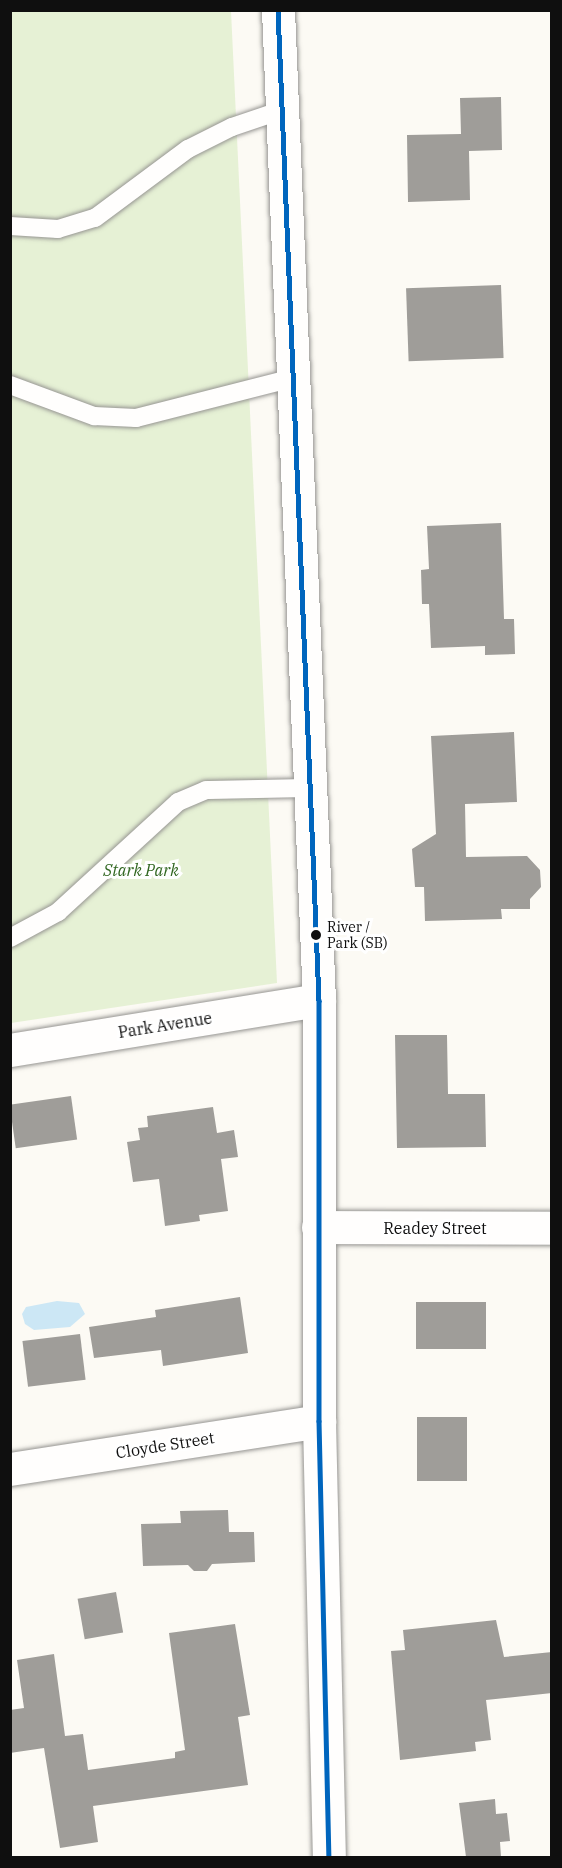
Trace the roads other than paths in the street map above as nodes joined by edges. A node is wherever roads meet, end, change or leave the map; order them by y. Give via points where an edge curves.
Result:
1 (278, 10) edge
2 (282, 110) junction
3 (10, 226) edge
4 (293, 378) junction
5 (10, 386) edge
6 (310, 788) junction
7 (10, 938) edge
8 (319, 1000) junction
9 (10, 1050) edge
10 (318, 1227) junction
11 (552, 1228) edge
12 (319, 1422) junction
13 (10, 1468) edge
14 (329, 1857) edge

1 - 2 street
2 - 3 lane via 232,126 188,149 95,218 58,229
2 - 4 street
4 - 5 lane via 136,418 94,416
4 - 6 street
6 - 7 lane via 206,790 178,802 58,912
6 - 8 street
8 - 9 street, Park Avenue
8 - 10 street
10 - 11 street, Readey Street
10 - 12 street
12 - 13 street, Cloyde Street
12 - 14 street

